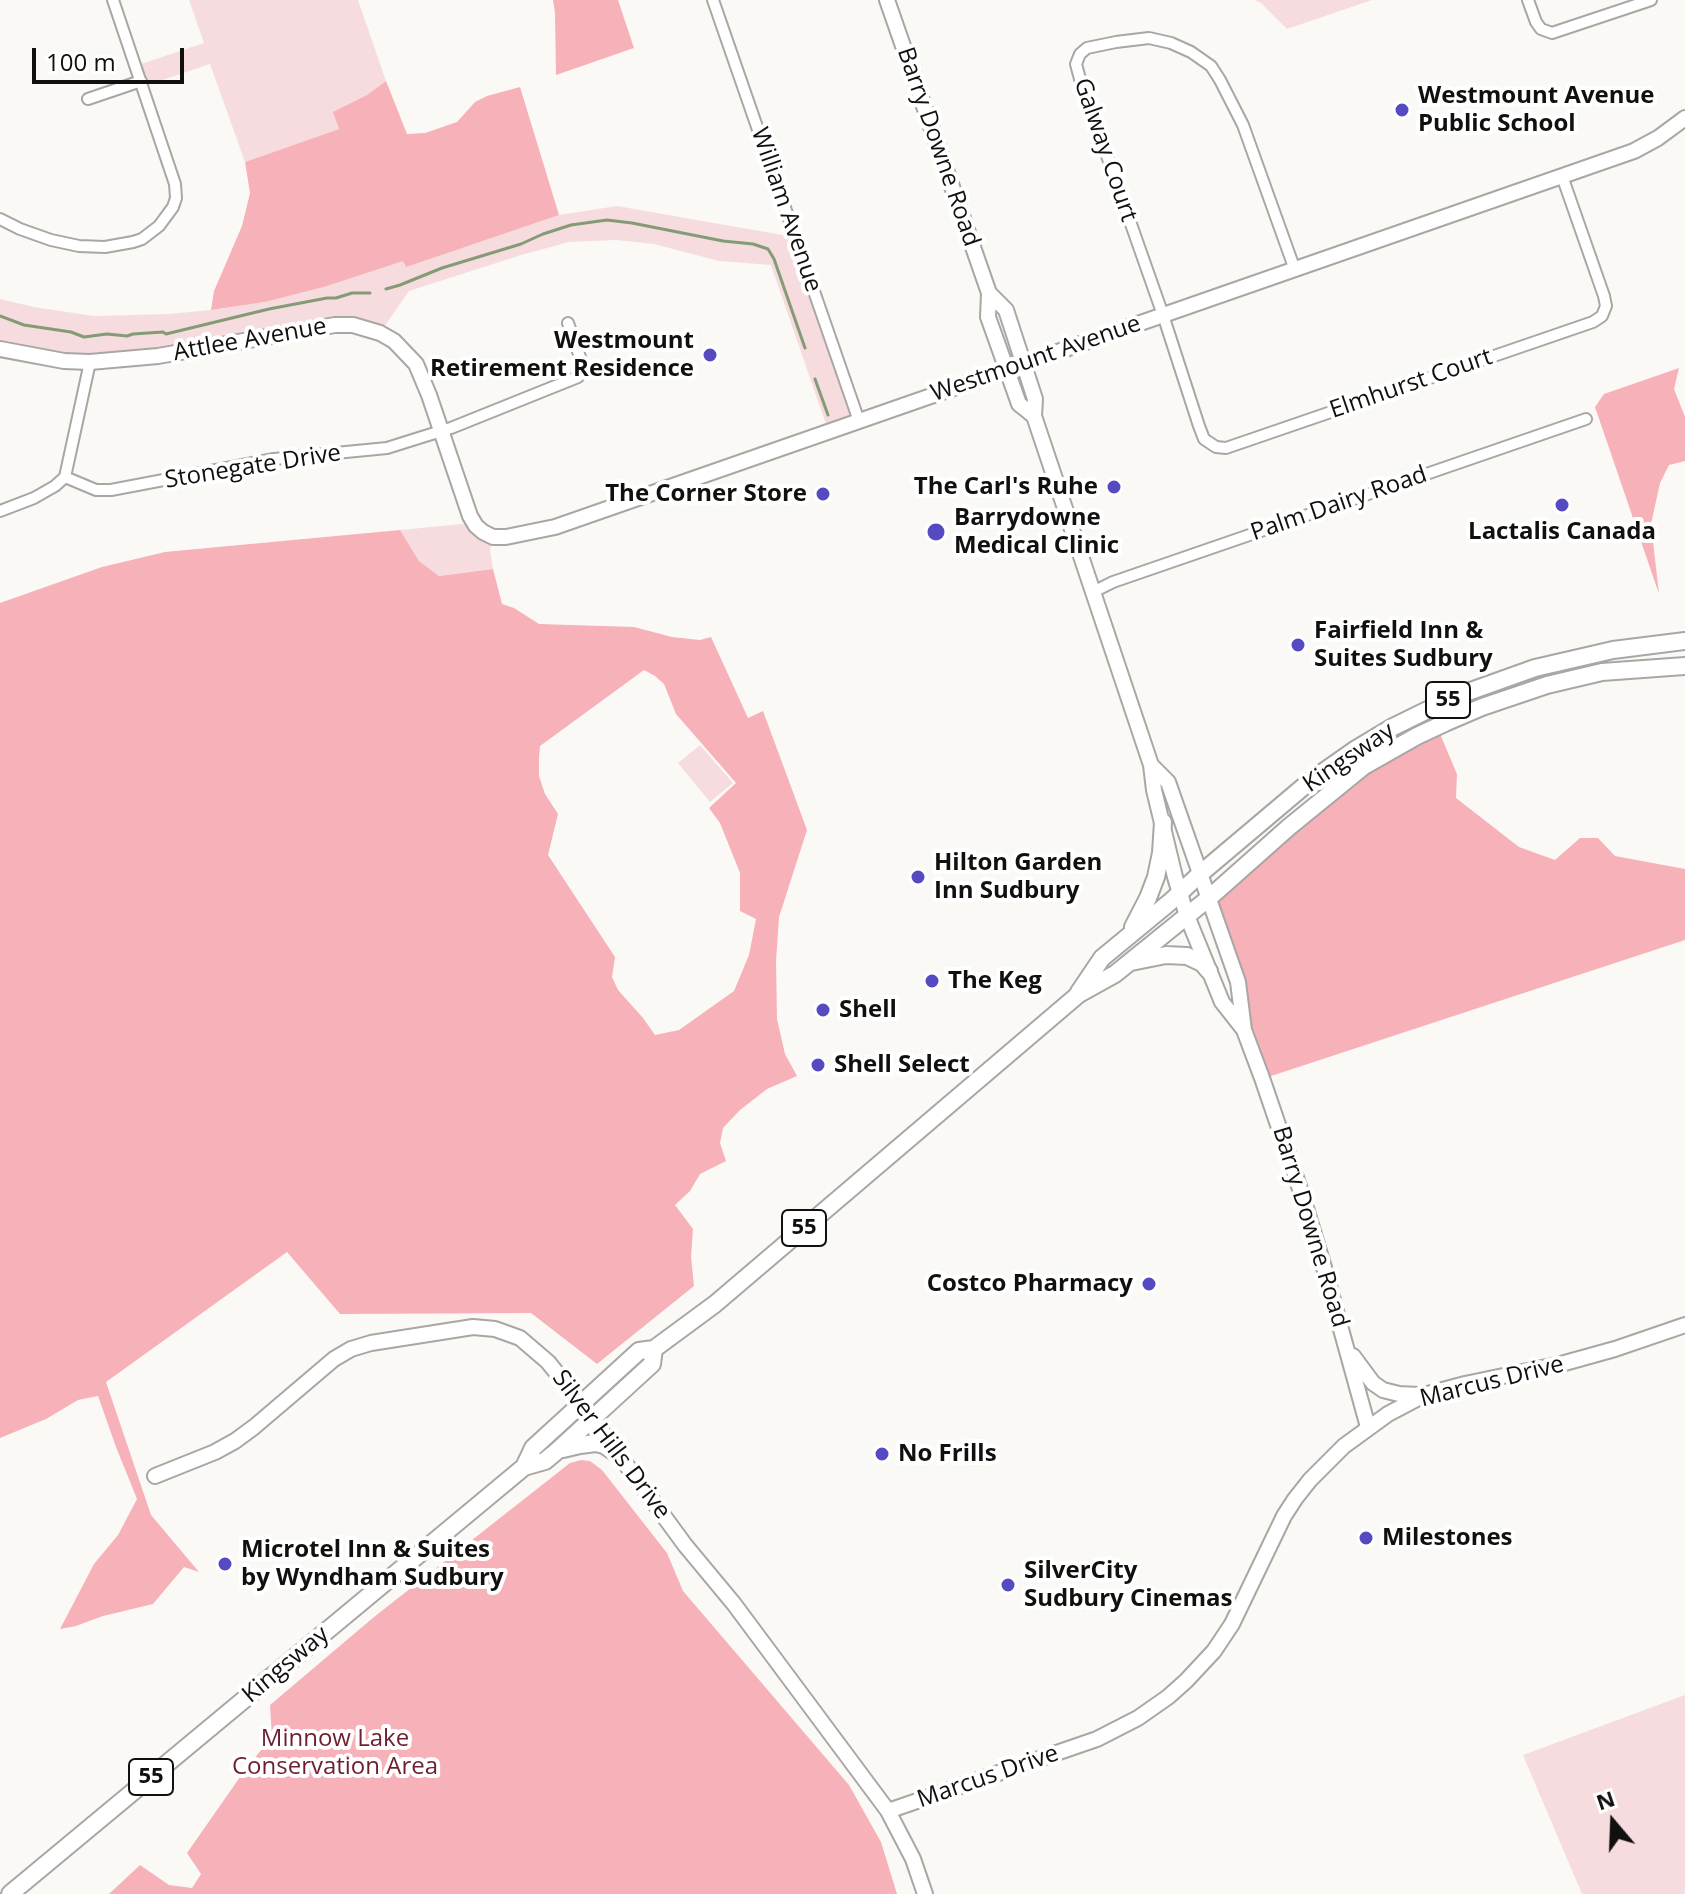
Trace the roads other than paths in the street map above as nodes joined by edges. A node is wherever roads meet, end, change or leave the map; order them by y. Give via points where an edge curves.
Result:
1 (113, 0) edge
2 (713, 0) edge
3 (887, 0) edge
4 (1528, 0) edge
5 (1651, 0) edge
6 (141, 81) junction
7 (88, 99) dead end
8 (1685, 118) edge
9 (1562, 176) junction
10 (0, 219) edge
11 (1295, 270) junction
12 (989, 293) junction
13 (1163, 315) junction
14 (568, 323) dead end
15 (0, 349) edge
16 (90, 362) junction
17 (1024, 363) junction
18 (1007, 370) junction
19 (1034, 416) junction
20 (1586, 419) dead end
21 (859, 421) junction
22 (441, 431) junction
23 (65, 477) junction
24 (0, 511) edge
25 (1093, 592) junction
26 (1685, 641) edge
27 (1685, 666) edge
28 (1151, 765) junction
29 (1163, 822) junction
30 (1200, 874) junction
31 (1180, 893) junction
32 (1209, 898) junction
33 (1187, 916) junction
34 (1127, 937) junction
35 (1130, 962) junction
36 (1209, 971) junction
37 (1079, 994) junction
38 (1244, 1030) junction
39 (1685, 1325) edge
40 (1346, 1345) junction
41 (654, 1349) junction
42 (1424, 1395) junction
43 (581, 1403) junction
44 (593, 1418) junction
45 (1368, 1427) junction
46 (557, 1451) junction
47 (619, 1455) junction
48 (524, 1467) junction
49 (155, 1476) dead end
50 (888, 1811) junction
51 (10, 1894) edge
52 (925, 1894) edge

1 - 6 street
2 - 21 street, William Avenue
3 - 12 street, Barry Downe Road
4 - 5 street via 1541,29 1552,33
6 - 7 street
6 - 10 street via 177,192 159,226 133,242 93,247 51,240
8 - 9 street, Westmount Avenue via 1634,151
9 - 11 street, Westmount Avenue
9 - 13 street, Elmhurst Court via 1606,306 1593,322 1226,448 1204,439
11 - 13 street, Westmount Avenue
11 - 13 street, Galway Court via 1243,125 1211,66 1191,52 1149,38 1087,48 1076,64 1080,79
12 - 17 street, Barry Downe Road via 1006,310
12 - 18 street, Barry Downe Road via 988,317
13 - 17 street, Westmount Avenue
14 - 22 street, Stonegate Drive via 581,360 578,377
15 - 16 street, Attlee Avenue
16 - 22 street, Attlee Avenue via 353,325 394,341 416,364
16 - 23 street
17 - 18 street, Westmount Avenue
17 - 19 street, Barry Downe Road via 1035,399
18 - 19 street, Barry Downe Road via 1019,404
18 - 21 street, Westmount Avenue
19 - 25 street, Barry Downe Road
20 - 25 street, Palm Dairy Road
21 - 22 street, Westmount Avenue via 555,527 506,537 493,537 476,526
22 - 23 street, Stonegate Drive via 387,448 274,459 111,490 96,490
23 - 24 street via 34,498
25 - 28 street, Barry Downe Road
26 - 30 main road, Kingsway / 55 via 1535,668 1420,713 1320,774
27 - 32 main road, Kingsway / 55 via 1560,681 1417,736 1352,774
28 - 29 street, Barry Downe Road
28 - 30 street, Barry Downe Road via 1168,782
29 - 31 street, Barry Downe Road
29 - 34 main road via 1156,877
30 - 31 main road, Kingsway / 55
30 - 32 street, Barry Downe Road
31 - 33 street, Barry Downe Road
31 - 34 main road, Kingsway / 55
32 - 33 main road, Kingsway / 55
32 - 38 street, Barry Downe Road via 1238,982
33 - 35 main road, Kingsway / 55
33 - 36 street, Barry Downe Road
34 - 37 main road, Kingsway / 55 via 1102,958
35 - 36 main road via 1176,955 1195,959
35 - 37 main road, Kingsway / 55
36 - 38 street, Barry Downe Road via 1222,1002
37 - 41 main road, Kingsway / 55 via 715,1304
38 - 40 street, Barry Downe Road via 1303,1198
39 - 42 street, Marcus Drive via 1589,1357
40 - 42 street via 1383,1390
40 - 45 street, Barry Downe Road
41 - 43 main road, Kingsway / 55 via 639,1351
41 - 44 main road, Kingsway / 55 via 652,1364
42 - 45 street, Marcus Drive
43 - 44 street, Silver Hills Drive
43 - 48 main road, Kingsway / 55 via 533,1448
43 - 49 street, Silver Hills Drive via 548,1362 520,1338 495,1329 473,1327 371,1343 334,1359 235,1441
44 - 46 main road, Kingsway / 55
44 - 47 street, Silver Hills Drive
45 - 50 street, Marcus Drive via 1295,1499 1232,1624 1207,1659 1168,1697 1097,1739
46 - 47 main road via 596,1443
46 - 48 main road, Kingsway / 55
47 - 50 street, Silver Hills Drive
48 - 51 main road, Kingsway / 55
50 - 52 street, Silver Hills Drive

